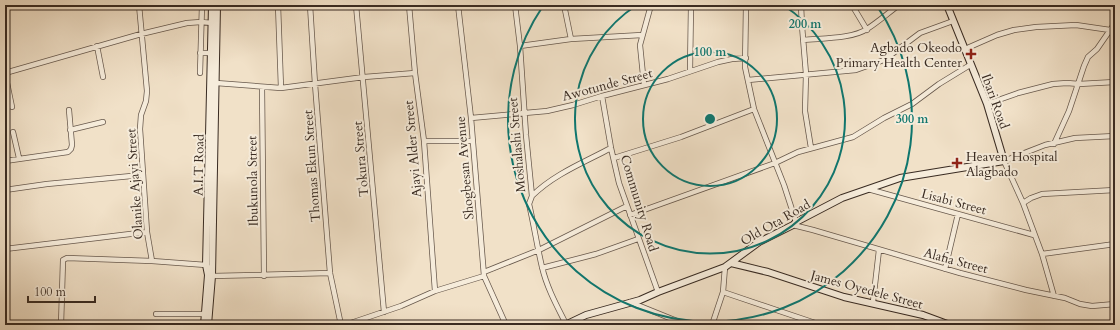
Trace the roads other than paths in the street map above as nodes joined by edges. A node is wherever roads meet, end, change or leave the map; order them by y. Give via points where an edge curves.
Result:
1 (139, 5) edge
2 (202, 5) edge
3 (212, 5) edge
4 (217, 5) edge
5 (278, 5) edge
6 (310, 5) edge
7 (356, 5) edge
8 (409, 5) edge
9 (458, 5) edge
10 (515, 5) edge
11 (564, 5) edge
12 (651, 5) edge
13 (691, 5) edge
14 (746, 5) edge
15 (801, 5) edge
16 (852, 5) edge
17 (899, 5) edge
18 (947, 5) edge
19 (953, 21) junction
20 (201, 22) junction
21 (213, 23) junction
22 (1115, 23) edge
23 (1115, 27) edge
24 (867, 30) junction
25 (1110, 30) junction
26 (141, 34) junction
27 (642, 35) junction
28 (571, 39) junction
29 (803, 40) junction
30 (97, 46) junction
31 (520, 46) junction
32 (965, 49) junction
33 (200, 53) junction
34 (211, 53) junction
35 (746, 58) junction
36 (970, 65) junction
37 (690, 71) junction
38 (5, 73) edge
39 (200, 73) dead end
40 (415, 73) junction
41 (806, 74) junction
42 (103, 77) dead end
43 (364, 77) junction
44 (748, 80) junction
45 (1115, 82) edge
46 (216, 83) junction
47 (315, 84) junction
48 (1079, 84) junction
49 (644, 85) junction
50 (262, 87) junction
51 (281, 88) junction
52 (602, 96) junction
53 (987, 104) junction
54 (12, 107) dead end
55 (754, 109) junction
56 (69, 110) dead end
57 (524, 113) junction
58 (471, 118) junction
59 (103, 122) dead end
60 (70, 130) junction
61 (14, 132) dead end
62 (1115, 136) edge
63 (424, 141) junction
64 (472, 141) junction
65 (1054, 144) junction
66 (611, 148) junction
67 (811, 148) junction
68 (19, 158) junction
69 (614, 158) junction
70 (5, 161) edge
71 (1004, 161) junction
72 (775, 163) junction
73 (142, 175) junction
74 (868, 189) junction
75 (5, 190) edge
76 (1115, 190) edge
77 (532, 196) junction
78 (1023, 203) junction
79 (627, 206) junction
80 (958, 214) junction
81 (630, 215) junction
82 (794, 224) junction
83 (147, 232) junction
84 (1034, 235) junction
85 (638, 239) junction
86 (1115, 244) edge
87 (5, 249) edge
88 (539, 250) junction
89 (879, 250) junction
90 (1042, 254) junction
91 (152, 261) junction
92 (731, 263) junction
93 (206, 265) junction
94 (725, 267) junction
95 (542, 268) junction
96 (945, 269) junction
97 (330, 273) junction
98 (484, 274) junction
99 (212, 276) junction
100 (264, 276) junction
101 (435, 291) junction
102 (658, 292) junction
103 (723, 292) junction
104 (1054, 296) junction
105 (208, 297) junction
106 (630, 302) junction
107 (872, 302) junction
108 (1115, 304) edge
109 (384, 312) junction
110 (156, 314) dead end
111 (205, 314) junction
112 (566, 324) edge
113 (812, 324) edge
114 (61, 325) edge
115 (204, 325) edge
116 (208, 325) edge
117 (341, 325) edge
118 (345, 325) edge
119 (506, 325) edge
120 (687, 325) edge
121 (712, 325) edge
122 (821, 325) edge
123 (950, 325) edge

1 - 26 street, Olanike Ajayi Street
2 - 20 street
3 - 21 street, A.I.T Road
4 - 46 street, A.I.T Road
5 - 51 street
6 - 47 street, Thomas Ekun Street
7 - 43 street, Tokura Street
8 - 40 street, Ajayi Alder Street
9 - 58 street, Shogbesan Avenue
10 - 31 street, Moshalashi Street
11 - 28 street
12 - 27 street
13 - 37 street
14 - 35 street
15 - 29 street
16 - 24 street
17 - 24 street
18 - 19 street, Ibari Road
19 - 32 street, Ibari Road
19 - 41 street via 920,33 876,64 848,72
20 - 21 street
20 - 26 street
20 - 33 street
21 - 34 street, A.I.T Road
22 - 25 street
23 - 25 street
24 - 29 street via 851,35
25 - 32 street via 1076,25 1036,27 997,35
25 - 48 street via 1088,57
26 - 30 street
26 - 73 street, Olanike Ajayi Street via 147,91 140,115
27 - 28 street
27 - 49 street via 640,51
28 - 31 street
29 - 41 street
30 - 38 street
30 - 42 street
31 - 57 street, Moshalashi Street
32 - 36 street, Ibari Road
33 - 34 street
33 - 39 street
34 - 93 street, A.I.T Road
35 - 37 street, Awotunde Street via 732,59
35 - 44 street
36 - 53 street, Ibari Road
36 - 67 street via 912,104 853,137
37 - 49 street, Awotunde Street
38 - 54 street
40 - 43 street
40 - 63 street, Ajayi Alder Street
41 - 44 street
41 - 67 street via 805,111
43 - 47 street
43 - 109 street, Tokura Street
44 - 55 street
45 - 48 street
46 - 50 street
46 - 99 street, A.I.T Road
47 - 51 street
47 - 97 street, Thomas Ekun Street
48 - 53 street via 1052,84
48 - 65 street
49 - 52 street, Awotunde Street
50 - 51 street
50 - 100 street, Ibukunola Street
52 - 57 street, Awotunde Street via 547,111
52 - 66 street, Community Road
53 - 71 street, Ibari Road
55 - 69 street via 681,137
55 - 72 street
56 - 60 street
57 - 58 street, Awotunde Street
57 - 77 street, Moshalashi Street
58 - 64 street, Shogbesan Avenue
59 - 60 street
60 - 68 street via 72,145 68,152
61 - 68 street
62 - 65 street via 1075,138
63 - 64 street
63 - 101 street, Ajayi Alder Street
64 - 98 street, Shogbesan Avenue
65 - 71 street
66 - 69 street, Community Road
66 - 77 street via 567,171
67 - 72 street
68 - 70 street
69 - 79 street, Community Road
71 - 74 street, Old Ota Road via 906,176
71 - 78 street
72 - 81 street
72 - 82 street
73 - 75 street
73 - 83 street, Olanike Ajayi Street
74 - 80 street, Lisabi Street
74 - 82 street, Old Ota Road via 842,198
76 - 78 street via 1042,194
77 - 88 street, Moshalashi Street via 529,204
78 - 84 street
79 - 81 street, Community Road
79 - 88 street
80 - 84 street, Lisabi Street
80 - 96 street
81 - 85 street, Community Road
82 - 89 street, Alafia Street
82 - 92 street, Old Ota Road via 759,242
83 - 87 street
83 - 91 street, Olanike Ajayi Street
84 - 90 street
85 - 95 street via 596,254
85 - 102 street, Community Road
86 - 90 street
88 - 95 street, Moshalashi Street
88 - 98 street
89 - 96 street, Alafia Street
89 - 107 street
90 - 104 street
91 - 93 street
91 - 114 street via 67,258 63,260
92 - 94 street, Old Ota Road
92 - 107 street, James Oyedele Street via 768,272 844,297
93 - 105 street, A.I.T Road
94 - 102 street, Old Ota Road
94 - 103 street
95 - 112 street, Moshalashi Street
96 - 104 street, Alafia Street
97 - 100 street
97 - 117 street, Thomas Ekun Street
98 - 101 street
98 - 119 street, Shogbesan Avenue
99 - 100 street
99 - 105 street, A.I.T Road
101 - 109 street
102 - 106 street, Old Ota Road
103 - 113 street
103 - 121 street
104 - 108 street, Alafia Street via 1092,306
105 - 111 street, A.I.T Road
105 - 116 street, A.I.T Road
106 - 112 street, Old Ota Road via 586,314
106 - 120 street
107 - 123 street, James Oyedele Street
109 - 118 street
110 - 111 street
111 - 115 street, A.I.T Road
113 - 122 street

